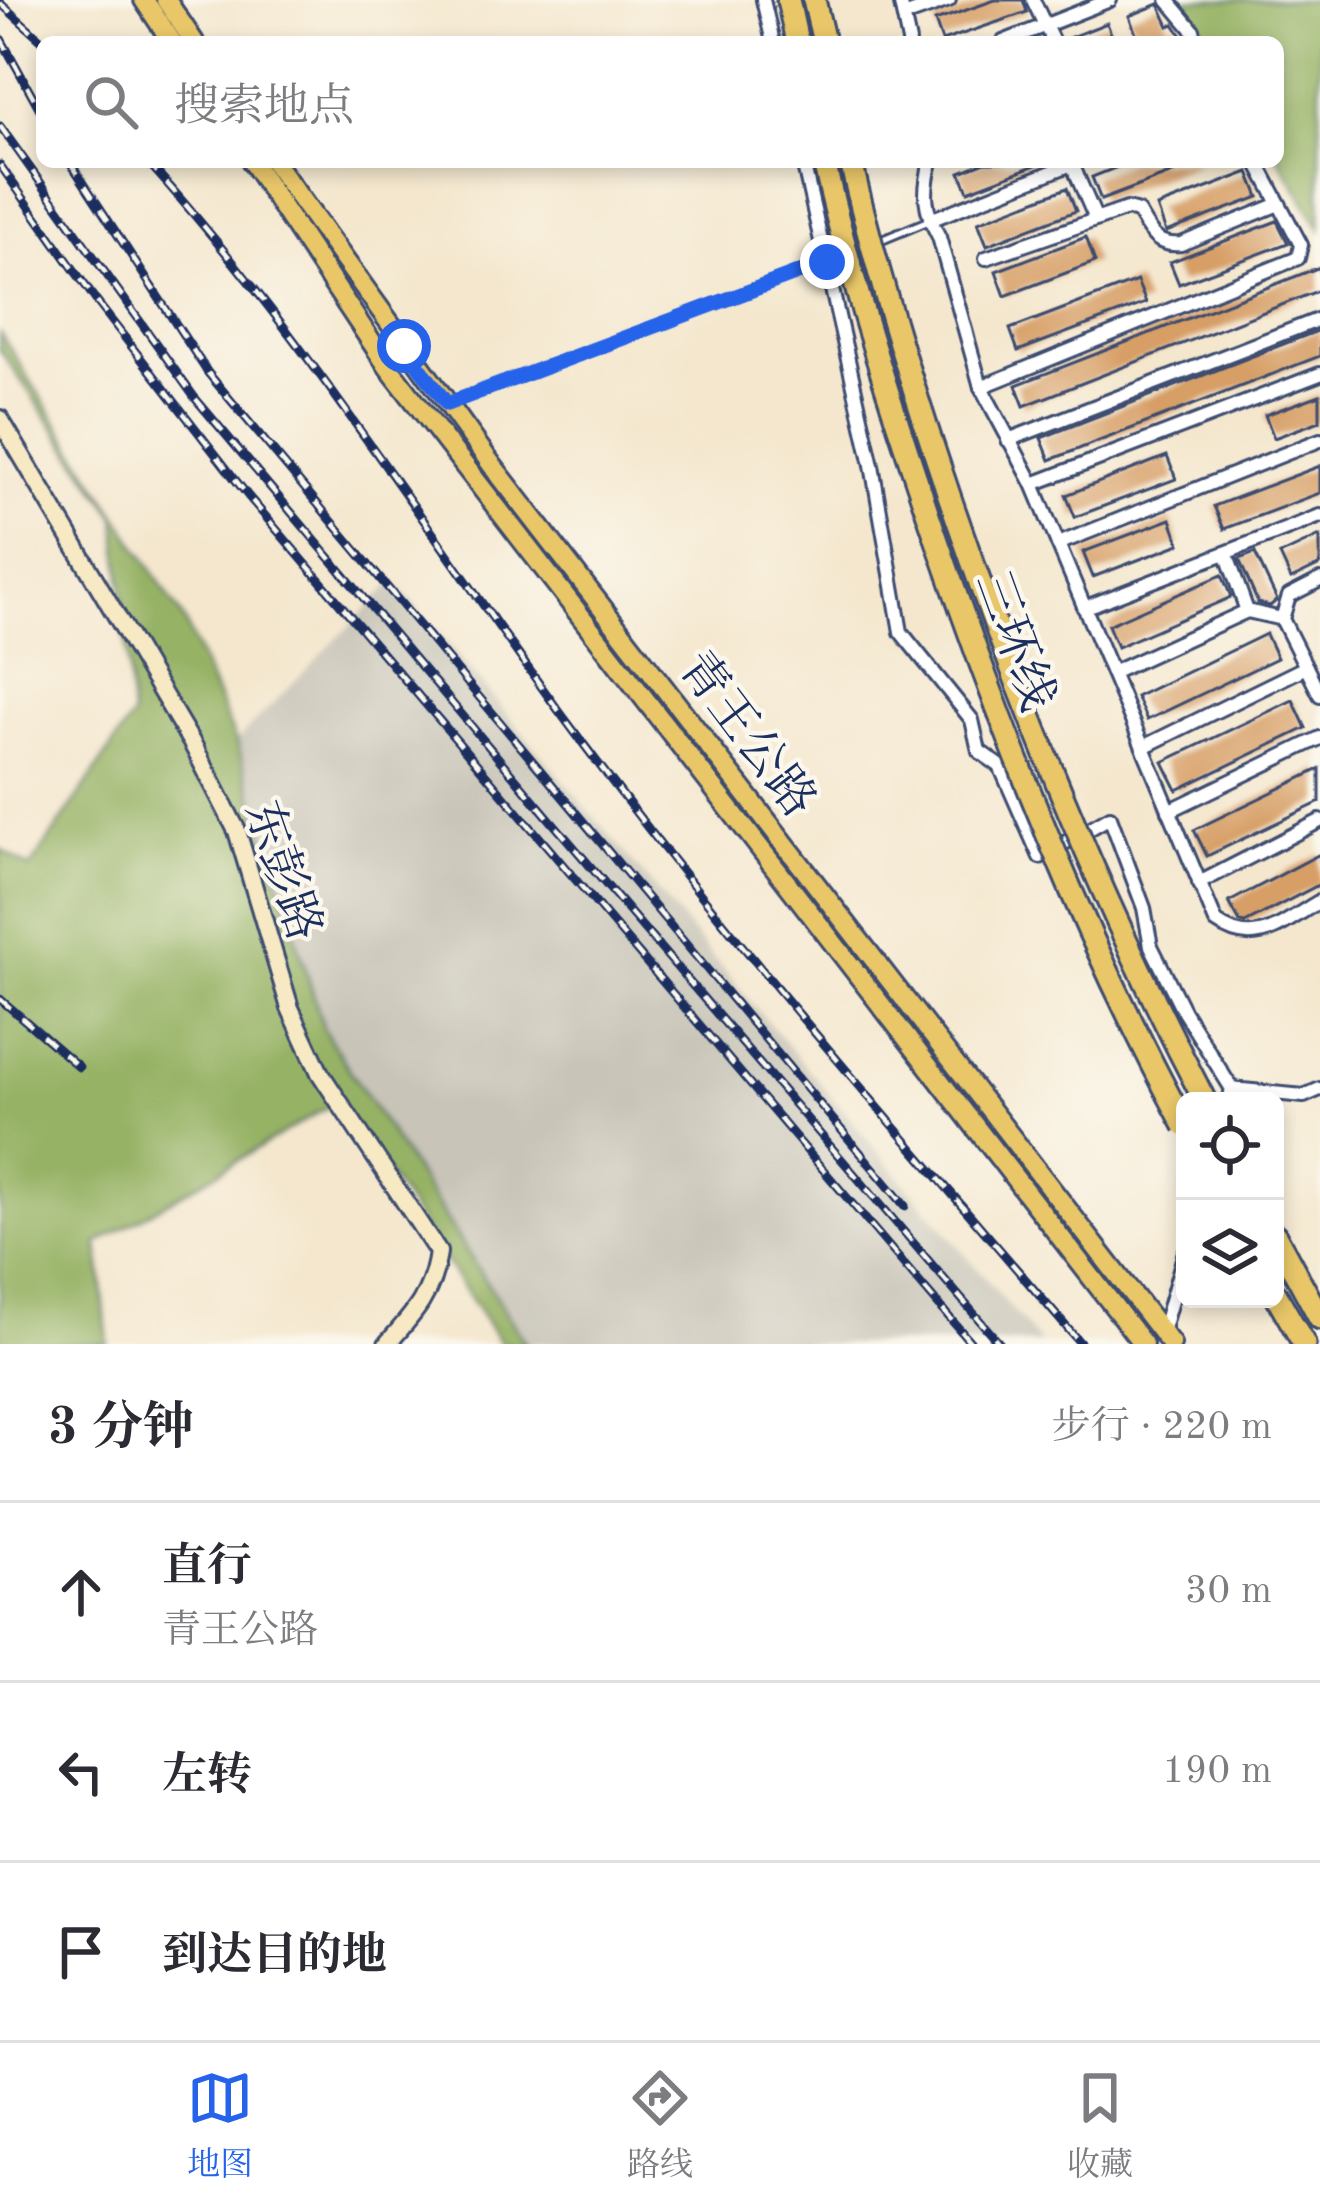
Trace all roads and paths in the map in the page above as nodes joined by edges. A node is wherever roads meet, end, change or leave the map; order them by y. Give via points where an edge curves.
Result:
1 (144, 0) edge
2 (166, 0) edge
3 (763, 0) edge
4 (788, 0) edge
5 (814, 0) edge
6 (900, 0) edge
7 (950, 0) edge
8 (1033, 0) edge
9 (1110, 0) edge
10 (1168, 0) edge
11 (904, 16) junction
12 (1045, 26) junction
13 (168, 36) edge
14 (190, 36) edge
15 (772, 36) edge
16 (796, 36) edge
17 (823, 36) edge
18 (909, 36) edge
19 (1019, 36) edge
20 (1050, 36) edge
21 (1194, 36) edge
22 (256, 168) edge
23 (278, 168) edge
24 (804, 168) edge
25 (826, 168) edge
26 (853, 168) edge
27 (929, 168) edge
28 (1061, 168) edge
29 (1076, 168) edge
30 (1260, 168) edge
31 (1279, 204) junction
32 (1096, 217) junction
33 (929, 220) junction
34 (868, 245) dead end
35 (848, 254) dead end
36 (986, 258) dead end
37 (827, 262) junction
38 (1320, 319) edge
39 (1320, 374) edge
40 (981, 387) junction
41 (447, 404) junction
42 (0, 419) edge
43 (1008, 440) junction
44 (1320, 440) edge
45 (1033, 484) junction
46 (1320, 516) edge
47 (1058, 544) junction
48 (1226, 553) junction
49 (1320, 580) edge
50 (1084, 608) junction
51 (1247, 610) junction
52 (1282, 619) junction
53 (1306, 667) junction
54 (1112, 673) junction
55 (1320, 695) edge
56 (1320, 738) edge
57 (1142, 747) junction
58 (1169, 811) junction
59 (1320, 821) edge
60 (1199, 883) junction
61 (1320, 901) edge
62 (1320, 1089) edge
63 (1201, 1092) edge
64 (1229, 1092) edge
65 (1284, 1096) edge
66 (1176, 1110) edge
67 (1284, 1251) edge
68 (1176, 1295) edge
69 (1284, 1308) edge
70 (1320, 1318) edge
71 (1167, 1338) edge
72 (387, 1344) edge
73 (1143, 1344) edge
74 (1304, 1344) edge

1 - 13 main road
2 - 14 main road
3 - 15 street
4 - 16 highway
5 - 17 highway
6 - 11 street
7 - 11 street
8 - 12 street
9 - 12 street
10 - 21 street
11 - 18 street
12 - 19 street
12 - 20 street
22 - 73 main road, 青王公路 via 388,368
23 - 41 main road, 青王公路
24 - 37 street
25 - 66 highway, 三环线, bridge via 897,425 971,639 1038,810
26 - 63 highway, 三环线, bridge via 994,628 1054,781
27 - 33 street via 923,190
28 - 33 street
29 - 32 street
30 - 31 street
31 - 32 street via 1166,246 1138,212
31 - 40 street via 1301,245 1298,258
32 - 36 street
33 - 34 lane
33 - 40 street
35 - 37 lane
37 - 41 lane
37 - 64 street via 901,632 972,720 979,751 1000,766 1040,857 1110,818 1150,946
38 - 43 street
39 - 45 street
40 - 43 street
41 - 71 main road, 青王公路
42 - 72 street, 东彭路 via 237,831 290,1008 320,1073 438,1252 421,1308
43 - 45 street
44 - 47 street
45 - 47 street
46 - 48 street
47 - 50 street
48 - 50 street
48 - 51 street
49 - 52 street via 1289,596
50 - 54 street
51 - 52 street
51 - 54 street
52 - 53 street
53 - 55 street
53 - 57 street
54 - 57 street
56 - 58 street
57 - 58 street
58 - 60 street
59 - 60 street
60 - 61 street via 1216,922 1232,934 1254,937
62 - 65 street
67 - 70 highway
68 - 71 street
69 - 74 highway

